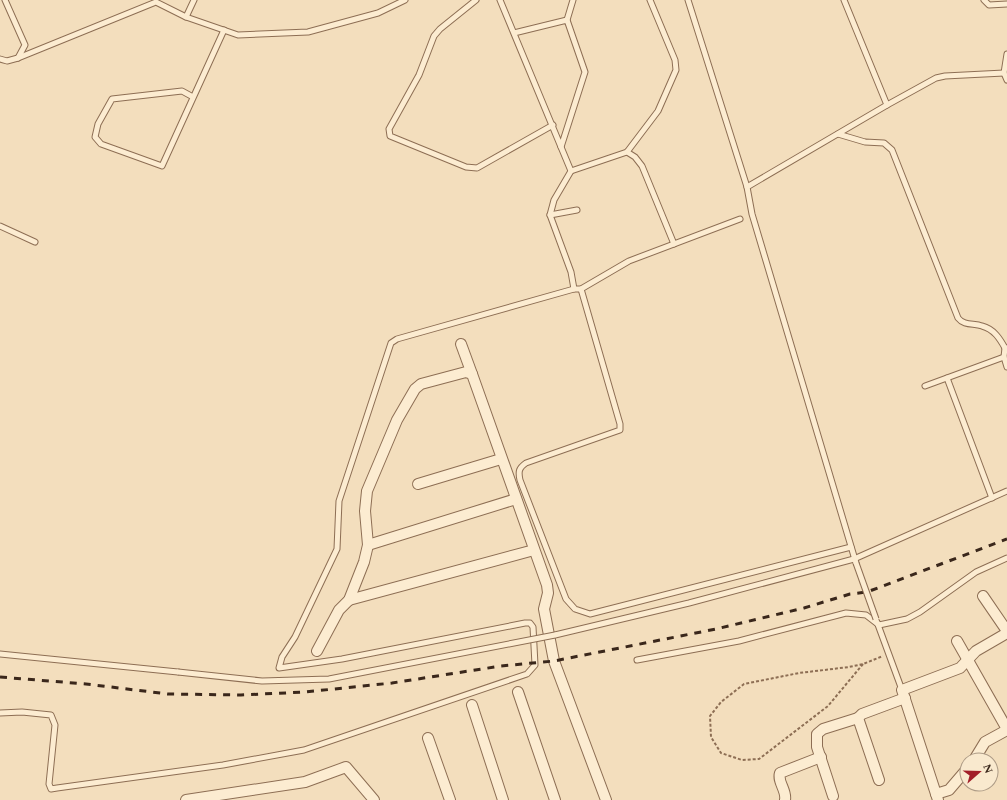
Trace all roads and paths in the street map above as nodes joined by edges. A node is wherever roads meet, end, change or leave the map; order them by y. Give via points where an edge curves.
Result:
1 (5, 0) edge
2 (194, 0) edge
3 (405, 0) edge
4 (476, 0) edge
5 (500, 0) edge
6 (573, 0) edge
7 (650, 0) edge
8 (688, 0) edge
9 (844, 0) edge
10 (984, 0) edge
11 (156, 1) edge
12 (1007, 4) edge
13 (186, 17) junction
14 (567, 20) junction
15 (224, 30) junction
16 (514, 33) junction
17 (1007, 54) edge
18 (18, 58) junction
19 (0, 59) edge
20 (1004, 73) junction
21 (1007, 80) edge
22 (193, 97) junction
23 (887, 105) junction
24 (553, 125) junction
25 (838, 134) junction
26 (561, 147) junction
27 (628, 152) junction
28 (571, 171) junction
29 (747, 187) junction
30 (577, 210) dead end
31 (550, 215) junction
32 (740, 219) dead end
33 (0, 226) edge
34 (35, 242) dead end
35 (674, 244) junction
36 (574, 289) junction
37 (581, 289) junction
38 (461, 344) dead end
39 (1006, 348) edge
40 (1004, 357) junction
41 (1007, 366) edge
42 (472, 374) junction
43 (947, 378) junction
44 (925, 386) dead end
45 (501, 459) junction
46 (418, 484) dead end
47 (1007, 491) edge
48 (992, 498) junction
49 (516, 499) junction
50 (368, 545) junction
51 (851, 547) junction
52 (534, 550) junction
53 (1007, 558) edge
54 (855, 561) junction
55 (982, 596) dead end
56 (349, 600) junction
57 (879, 625) junction
58 (1007, 632) edge
59 (957, 641) dead end
60 (317, 651) dead end
61 (0, 654) edge
62 (890, 654) junction
63 (637, 660) dead end
64 (967, 661) junction
65 (863, 664) junction
66 (518, 692) dead end
67 (904, 694) junction
68 (472, 705) dead end
69 (0, 713) edge
70 (858, 718) junction
71 (1007, 730) edge
72 (428, 738) dead end
73 (979, 752) edge
74 (821, 757) junction
75 (959, 778) edge
76 (879, 780) dead end
77 (833, 796) dead end
78 (937, 797) edge
79 (186, 800) edge
80 (374, 800) edge
81 (450, 800) edge
82 (503, 800) edge
83 (555, 800) edge
84 (606, 800) edge
85 (785, 800) edge

1 - 18 lane via 25,45
2 - 13 lane
3 - 15 lane via 378,13 308,32 238,36
4 - 24 lane via 434,36 419,75 388,129 390,136 466,167 477,168
5 - 16 lane
6 - 14 lane
7 - 27 lane via 675,60 676,70 658,111
8 - 29 lane
9 - 23 lane
10 - 12 lane via 990,5
11 - 13 lane
11 - 18 lane
13 - 15 lane
14 - 16 lane
14 - 26 lane via 586,72
15 - 22 lane
16 - 24 lane
17 - 20 lane
18 - 19 lane via 7,61
20 - 21 lane
20 - 23 lane via 936,78
22 - 22 lane via 162,166 101,144 95,137 98,124 112,99 182,91
23 - 25 lane
24 - 26 lane
25 - 29 lane
25 - 39 lane via 888,145 958,318 964,323 991,330
26 - 28 lane
27 - 28 lane
27 - 35 lane via 642,166
28 - 31 lane via 554,200
29 - 51 lane via 752,214
30 - 31 lane
31 - 36 lane via 571,272
32 - 35 lane
33 - 34 lane
35 - 37 lane via 629,261
36 - 37 lane
36 - 69 lane via 404,336 392,343 339,501 337,549 293,642 282,657 279,668 342,659 530,623 533,627 535,665 527,674 304,750 223,765 57,788 50,788 49,784 55,725 50,715
37 - 51 lane via 620,430 526,462 518,472 566,599 575,609 590,614
38 - 42 street
39 - 40 lane
40 - 41 lane
40 - 43 lane
42 - 45 street
42 - 50 street via 466,372 425,382 407,401 367,491 365,511
43 - 44 lane
43 - 48 lane
45 - 46 street
45 - 49 street
47 - 48 lane
48 - 54 lane
49 - 50 street
49 - 52 street
50 - 56 street
51 - 54 lane
52 - 56 street
52 - 84 street via 547,586 544,609 557,671
53 - 57 lane via 976,572 907,619
54 - 57 lane, bridge
54 - 61 lane, bridge via 555,635 329,679 262,681
55 - 58 street
56 - 60 street via 339,610
57 - 62 lane
57 - 63 lane via 866,615 846,613 739,641
58 - 64 street via 976,651
59 - 64 street
62 - 65 path
62 - 67 lane
64 - 67 street via 960,668
64 - 71 street
65 - 65 path via 744,684 721,702 710,716 711,737 721,753 742,760 759,759 828,706
66 - 83 street
67 - 70 street
67 - 78 street
68 - 82 street
70 - 74 street via 818,731 816,739
70 - 76 street
71 - 73 street via 985,742
72 - 81 street
74 - 77 street
74 - 85 street via 780,773
75 - 78 street via 949,790
79 - 80 street via 305,782 346,767

